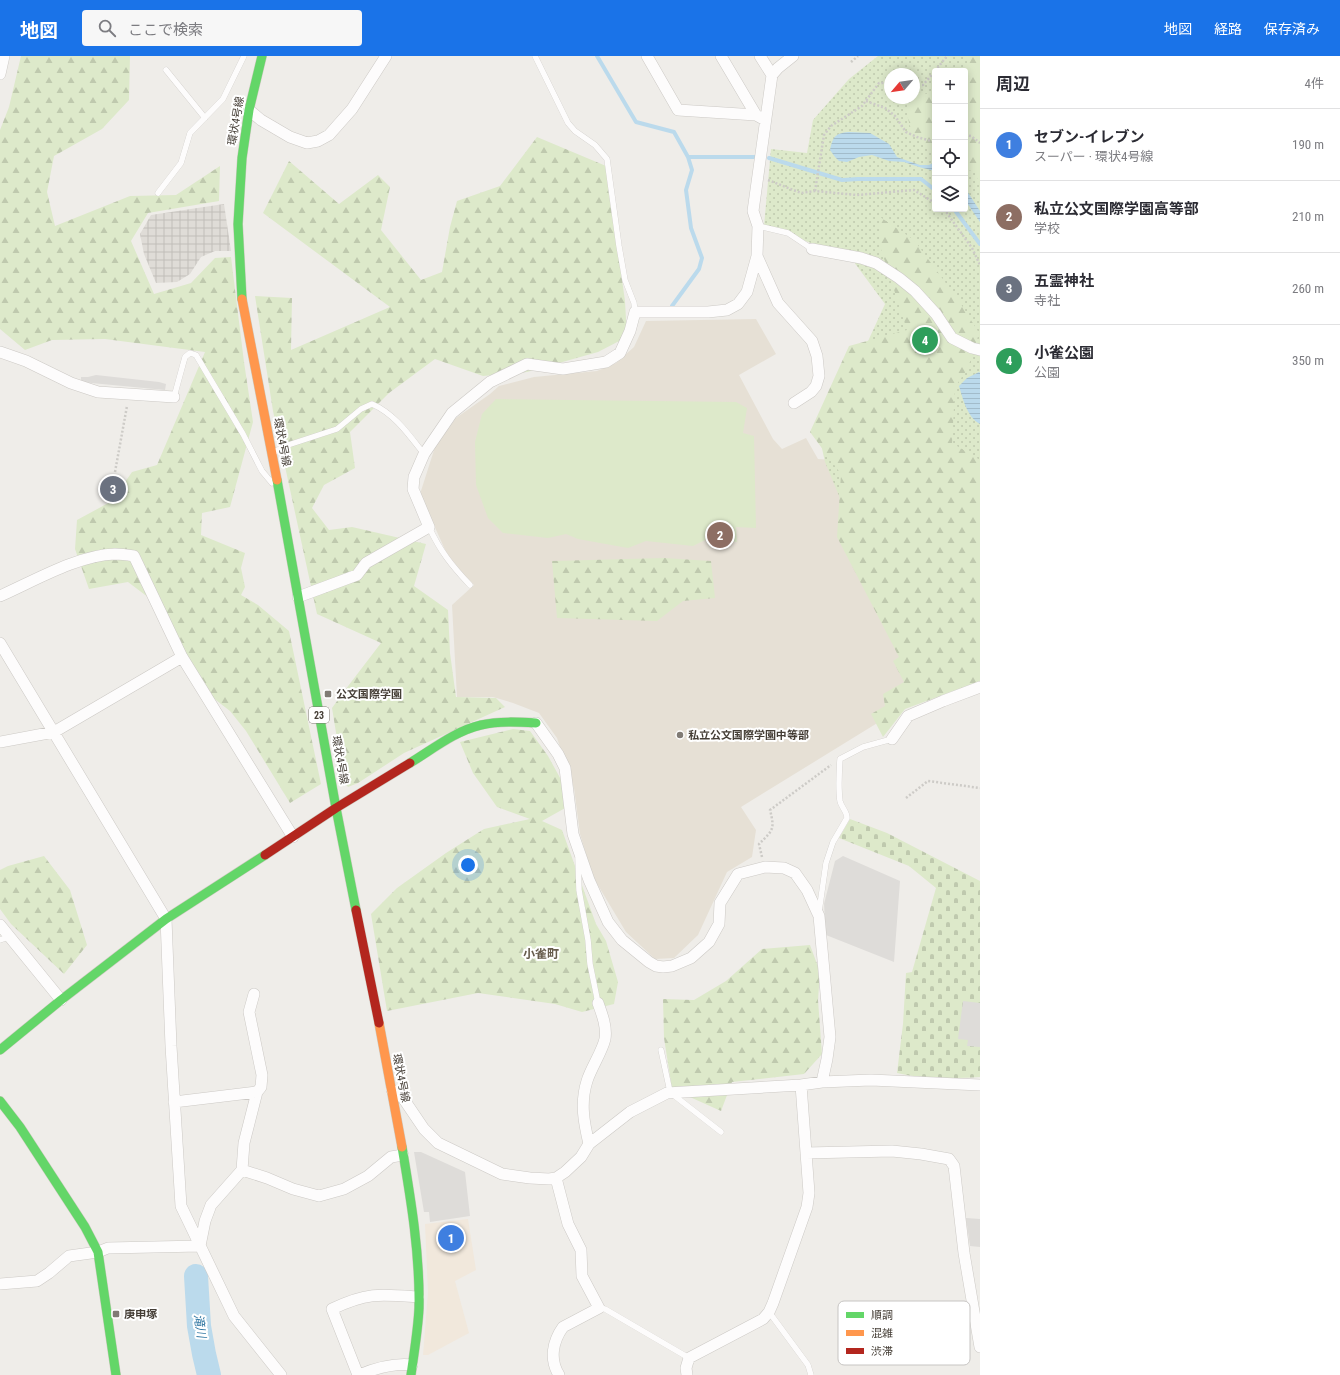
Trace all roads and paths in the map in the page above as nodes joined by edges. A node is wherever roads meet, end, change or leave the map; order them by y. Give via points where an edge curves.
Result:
1 (4, 56) edge
2 (244, 56) edge
3 (262, 56) edge
4 (386, 56) edge
5 (535, 56) edge
6 (647, 56) edge
7 (721, 56) edge
8 (760, 56) edge
9 (793, 56) edge
10 (858, 56) edge
11 (947, 56) edge
12 (851, 62) dead end
13 (937, 68) edge
14 (166, 70) dead end
15 (0, 74) edge
16 (932, 74) edge
17 (772, 75) junction
18 (884, 83) edge
19 (920, 85) edge
20 (866, 101) junction
21 (249, 110) junction
22 (205, 118) junction
23 (761, 118) junction
24 (968, 136) edge
25 (932, 141) edge
26 (980, 143) edge
27 (758, 177) junction
28 (815, 191) junction
29 (158, 193) dead end
30 (932, 201) edge
31 (946, 212) edge
32 (758, 226) junction
33 (812, 249) joint
34 (758, 256) junction
35 (980, 265) edge
36 (635, 312) junction
37 (980, 350) edge
38 (0, 352) edge
39 (129, 394) junction
40 (174, 397) joint
41 (794, 403) dead end
42 (272, 454) junction
43 (424, 454) junction
44 (115, 472) dead end
45 (278, 490) junction
46 (430, 527) junction
47 (470, 585) dead end
48 (0, 596) edge
49 (298, 597) junction
50 (0, 644) edge
51 (182, 657) junction
52 (980, 687) edge
53 (536, 723) joint
54 (54, 732) junction
55 (892, 739) joint
56 (0, 742) edge
57 (840, 759) junction
58 (980, 788) edge
59 (906, 798) dead end
60 (336, 808) junction
61 (293, 837) junction
62 (577, 846) junction
63 (765, 867) junction
64 (819, 916) junction
65 (166, 920) junction
66 (0, 925) edge
67 (5, 939) edge
68 (254, 994) dead end
69 (61, 1000) junction
70 (598, 1003) joint
71 (0, 1050) edge
72 (661, 1050) dead end
73 (822, 1082) junction
74 (801, 1085) junction
75 (980, 1085) edge
76 (392, 1090) junction
77 (257, 1092) junction
78 (671, 1093) junction
79 (0, 1101) edge
80 (174, 1102) junction
81 (721, 1132) dead end
82 (589, 1144) junction
83 (806, 1153) junction
84 (403, 1155) junction
85 (242, 1170) junction
86 (556, 1178) junction
87 (200, 1246) junction
88 (98, 1252) junction
89 (0, 1284) edge
90 (418, 1297) junction
91 (599, 1308) junction
92 (769, 1312) junction
93 (980, 1347) edge
94 (689, 1358) junction
95 (412, 1370) edge
96 (116, 1375) edge
97 (281, 1375) edge
98 (359, 1375) edge
99 (558, 1375) edge
100 (687, 1375) edge
101 (811, 1375) edge

1 - 15 street
2 - 22 lane via 223,99
3 - 21 main road, 環状4号線 / 23
4 - 21 street via 352,109 329,135 318,141 307,143 290,137
5 - 36 lane via 568,123 607,159 620,253
6 - 23 street via 678,110
7 - 23 street
8 - 17 street
9 - 17 street
10 - 12 path
11 - 13 path
14 - 22 lane
16 - 19 path via 923,85
17 - 23 street
18 - 20 path via 879,83
20 - 25 path via 885,108 895,116 906,132 916,138
20 - 28 path via 831,126 824,135
21 - 42 main road, 環状4号線 / 23 via 242,158 238,224 241,284
22 - 29 lane via 190,133 181,163
23 - 27 street
24 - 26 path
27 - 28 path via 801,193
27 - 32 street via 754,212
28 - 30 path via 856,195 914,190
31 - 35 path via 972,248
32 - 33 lane via 788,233
32 - 34 street
33 - 37 street via 876,263 915,291 936,314 952,338
34 - 36 street via 747,292 738,304 727,310
34 - 41 street via 778,303 812,342 817,356 819,376 816,386
36 - 43 street via 620,353 606,362 563,369 527,364 490,382 452,413
38 - 39 street via 98,392
39 - 40 street
39 - 44 path
40 - 45 lane via 185,358 190,354 196,355 243,434 262,472
42 - 43 lane via 285,446 337,429 361,409 372,404 382,408 397,420
42 - 45 main road, 環状4号線 / 23
43 - 46 street via 414,477 413,489
45 - 49 main road, 環状4号線 / 23
46 - 47 lane via 437,544 452,567
46 - 49 street via 366,563 357,575
48 - 51 street via 83,560 116,554 134,556
49 - 60 main road, 環状4号線 / 23
50 - 54 street
51 - 54 street
51 - 61 street
52 - 55 street via 908,716
53 - 60 main road via 512,721 475,726
53 - 62 street via 565,768 573,834
54 - 56 street
54 - 65 street
55 - 57 lane via 863,746
57 - 63 path via 770,810 773,824 771,832 759,844
57 - 64 lane via 840,802 847,818 832,842 826,863
58 - 59 path via 928,781
60 - 61 main road
60 - 76 main road, 環状4号線 / 23
61 - 65 main road
62 - 63 street via 589,880 613,930 649,962 664,968 691,958 709,942 719,924 720,903 738,874
62 - 70 lane via 579,890
63 - 64 street via 784,868 795,873 807,890
64 - 73 street via 830,1037
65 - 69 main road
65 - 80 street
66 - 67 street
67 - 69 street
68 - 77 street via 249,1012 262,1075
69 - 71 main road
70 - 82 street via 603,1018 605,1039 586,1082 582,1107
72 - 78 lane
73 - 74 street
73 - 75 street via 871,1080
74 - 78 street
74 - 83 street
76 - 84 main road, 環状4号線 / 23
76 - 86 street via 404,1098 424,1129 438,1143 502,1174
77 - 80 street
77 - 85 street via 244,1143
78 - 81 lane
78 - 82 street via 630,1112
79 - 88 main road via 20,1127 85,1227
80 - 87 street via 181,1206
82 - 86 street via 581,1157
83 - 92 street via 809,1180 807,1207
83 - 93 street via 892,1151 949,1159 954,1166 964,1253
84 - 85 street via 391,1157 368,1176 344,1189 319,1196
84 - 90 main road, 環状4号線 / 23 via 415,1235
85 - 87 street via 211,1205
86 - 91 street via 568,1224 581,1250 582,1276
87 - 88 street via 108,1248
87 - 97 street via 234,1316
88 - 89 street via 69,1256 37,1281
88 - 96 main road
90 - 95 main road, 環状4号線 / 23
90 - 98 street via 368,1295 332,1309
91 - 94 lane via 605,1309
91 - 99 street via 563,1327 559,1332 552,1355
92 - 94 street via 763,1320
92 - 101 lane via 808,1365
94 - 100 street
95 - 98 street via 401,1363

